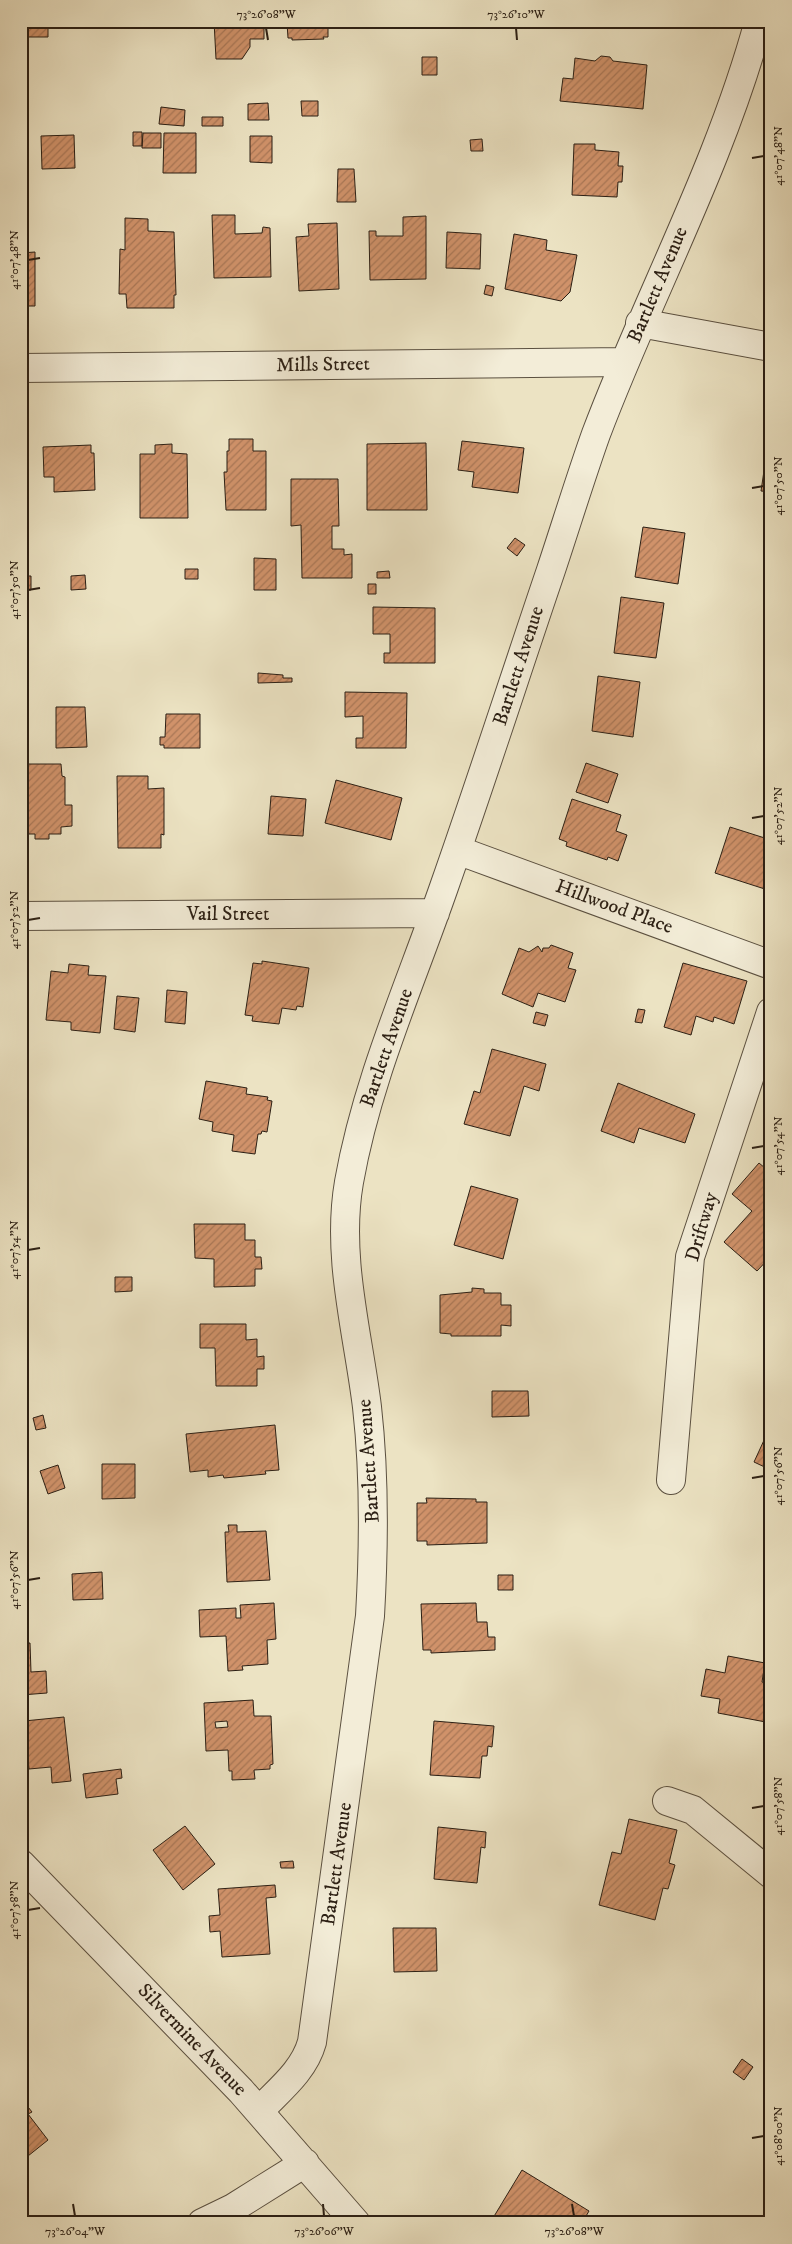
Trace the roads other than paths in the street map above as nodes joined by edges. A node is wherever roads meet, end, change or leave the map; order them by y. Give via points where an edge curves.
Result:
1 (758, 21) edge
2 (640, 323) junction
3 (771, 347) edge
4 (625, 362) junction
5 (21, 368) edge
6 (457, 850) junction
7 (435, 913) junction
8 (21, 916) edge
9 (771, 965) edge
10 (771, 1012) edge
11 (671, 1480) dead end
12 (667, 1801) dead end
13 (21, 1864) edge
14 (771, 1874) edge
15 (259, 2111) junction
16 (305, 2164) junction
17 (202, 2223) edge
18 (356, 2223) edge

1 - 2 street, Bartlett Avenue via 723,132
2 - 3 street
2 - 4 street, Bartlett Avenue
4 - 5 street, Mills Street
4 - 6 street, Bartlett Avenue via 596,435
6 - 7 street, Bartlett Avenue
6 - 9 street, Hillwood Place
7 - 8 street, Vail Street
7 - 15 street, Bartlett Avenue via 370,1091 348,1188 347,1265 372,1462 370,1616 312,2042 302,2065
10 - 11 street, Driftway via 690,1257
12 - 14 street via 692,1810
13 - 15 street, Silvermine Avenue
15 - 16 street, Silvermine Avenue
16 - 17 street
16 - 18 street, Silvermine Avenue

